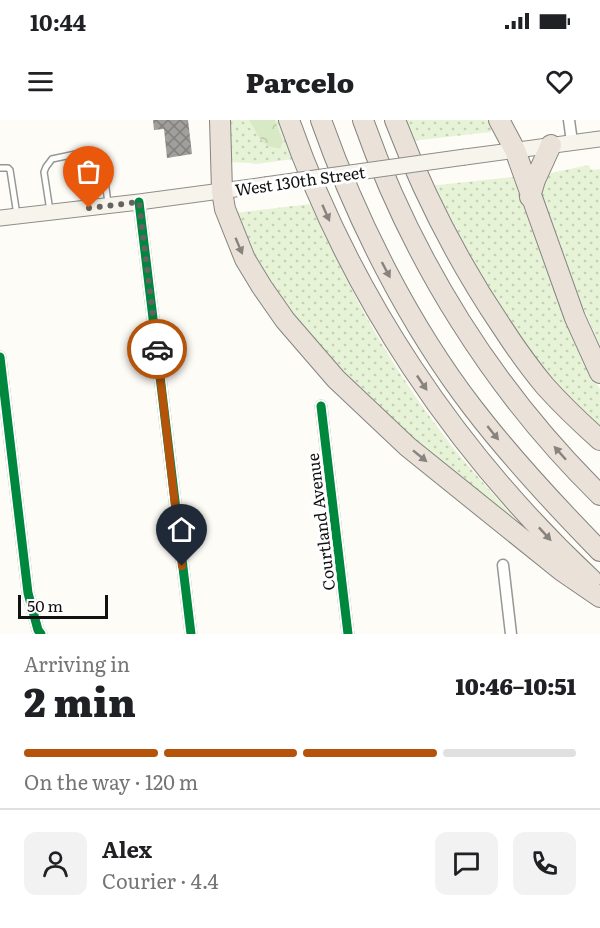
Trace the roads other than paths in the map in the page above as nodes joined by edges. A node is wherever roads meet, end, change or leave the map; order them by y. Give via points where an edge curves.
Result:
1 (220, 120) edge
2 (289, 120) edge
3 (321, 120) edge
4 (363, 120) edge
5 (395, 120) edge
6 (499, 120) edge
7 (569, 120) edge
8 (600, 139) edge
9 (572, 142) junction
10 (551, 145) junction
11 (515, 150) junction
12 (0, 168) edge
13 (222, 191) junction
14 (530, 197) junction
15 (139, 202) junction
16 (109, 206) junction
17 (50, 213) junction
18 (18, 216) junction
19 (0, 218) edge
20 (0, 357) edge
21 (600, 373) edge
22 (321, 406) dead end
23 (600, 441) edge
24 (600, 495) edge
25 (600, 551) edge
26 (503, 565) dead end
27 (600, 587) edge
28 (600, 597) edge
29 (40, 634) edge
30 (190, 634) edge
31 (348, 634) edge
32 (511, 634) edge

1 - 13 highway
2 -> 27 highway via 336,235 398,346 435,402 515,501 557,548
3 -> 25 highway via 374,245 424,336 472,407 513,458
24 -> 4 highway via 522,408 466,331 411,234
5 - 23 highway via 443,229 491,310 545,386
6 - 11 highway
7 - 9 street
8 - 9 main road, West 130th Street
9 - 10 main road, West 130th Street
10 - 11 main road, West 130th Street
10 - 14 highway
11 - 13 main road, West 130th Street, bridge
11 - 14 highway
12 - 18 lane via 10,170
13 - 15 main road, West 130th Street
13 -> 28 highway via 245,259 285,320 336,379 408,447
14 - 21 highway
15 - 16 main road, West 130th Street
15 - 30 street
16 - 17 main road, West 130th Street
16 - 17 lane via 102,159 90,151 51,159 44,172
17 - 18 main road, West 130th Street
18 - 19 main road, West 130th Street
20 - 29 street via 28,593
22 - 31 street, Courtland Avenue
26 - 32 street

